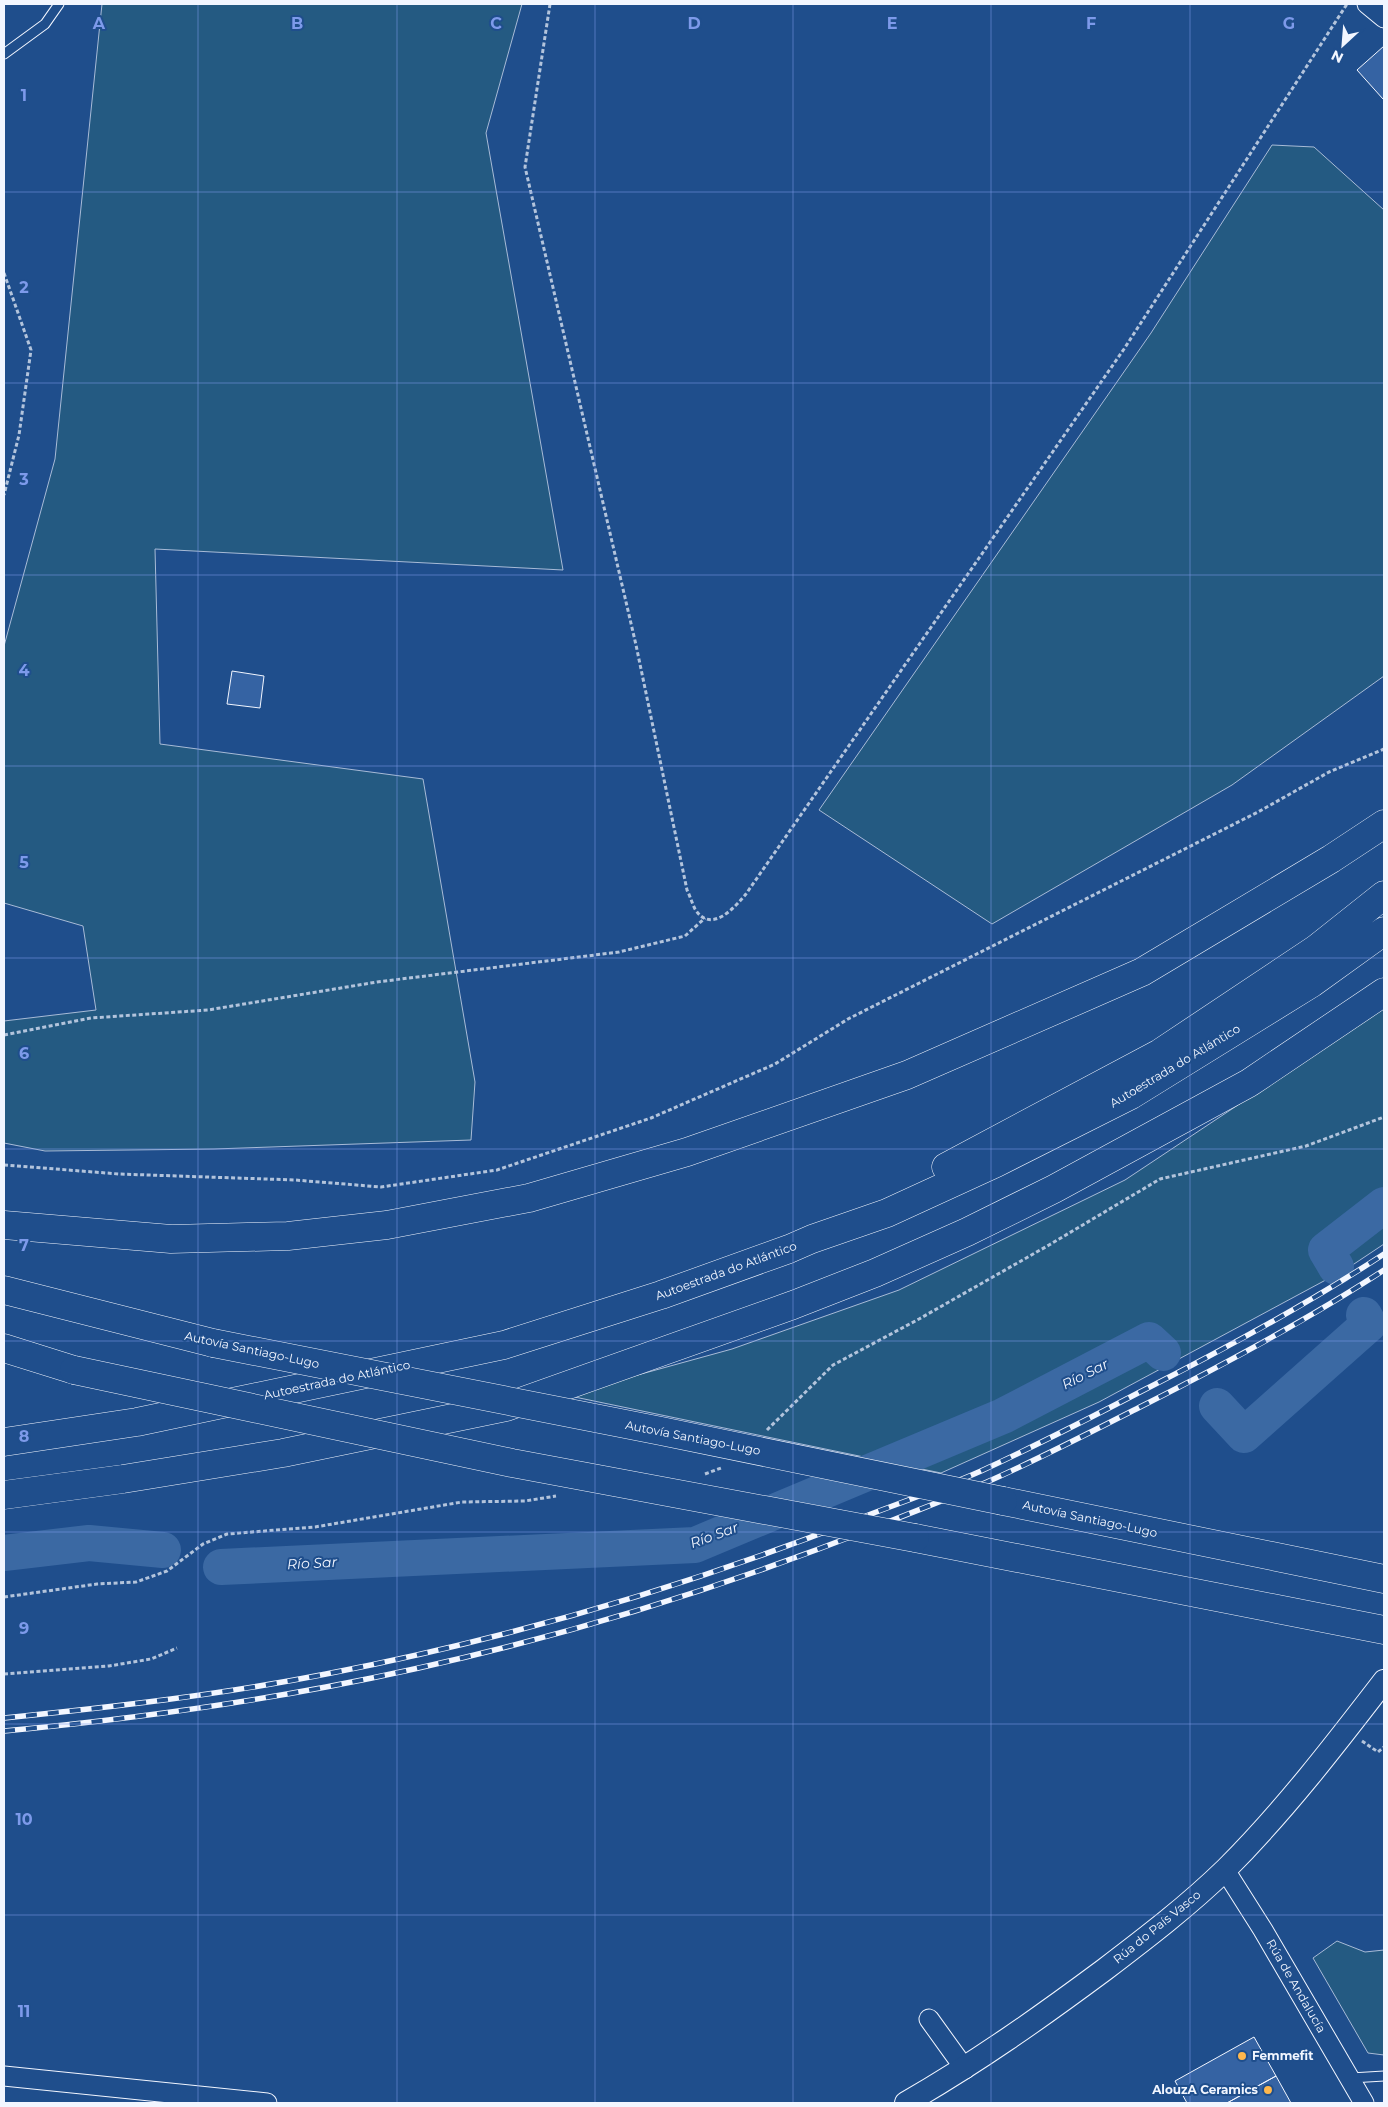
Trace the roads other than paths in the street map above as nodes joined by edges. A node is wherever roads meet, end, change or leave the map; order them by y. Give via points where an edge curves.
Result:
1 (59, 4) edge
2 (1366, 4) edge
3 (1384, 18) edge
4 (4, 54) edge
5 (1384, 824) edge
6 (1384, 894) edge
7 (1384, 931) edge
8 (1384, 992) edge
9 (4, 1225) edge
10 (812, 1239) junction
11 (4, 1290) edge
12 (4, 1348) edge
13 (4, 1442) edge
14 (4, 1495) edge
15 (1384, 1579) edge
16 (1384, 1630) edge
17 (1384, 1681) edge
18 (1225, 1870) junction
19 (929, 2019) dead end
20 (965, 2070) junction
21 (4, 2076) edge
22 (1384, 2076) edge
23 (1351, 2078) junction
24 (267, 2103) edge
25 (906, 2103) edge
26 (1364, 2103) edge

1 - 4 lane via 45,24
2 - 3 street
5 - 9 highway via 1142,972 907,1075 687,1152 548,1193 387,1225 288,1236 171,1239
6 - 10 highway via 1316,949 1160,1053
7 - 10 highway, Autoestrada do Atlántico via 1312,983 1131,1095 887,1213
8 - 14 highway via 1248,1083 1054,1189 934,1247 793,1305 506,1408 284,1453 123,1480
10 - 13 highway, Autoestrada do Atlántico via 661,1295 504,1345 137,1422
11 - 15 highway, Autovía Santiago-Lugo, bridge via 213,1343
12 - 16 highway, bridge via 74,1370 512,1463
17 - 18 street, Rúa do País Vasco via 1260,1834
18 - 20 street, Rúa do País Vasco via 1173,1917 1032,2024
18 - 23 street, Rúa de Andalucía
19 - 20 street
20 - 25 street, Rúa do País Vasco
21 - 24 street
22 - 23 lane
23 - 26 street, Rúa de Andalucía

